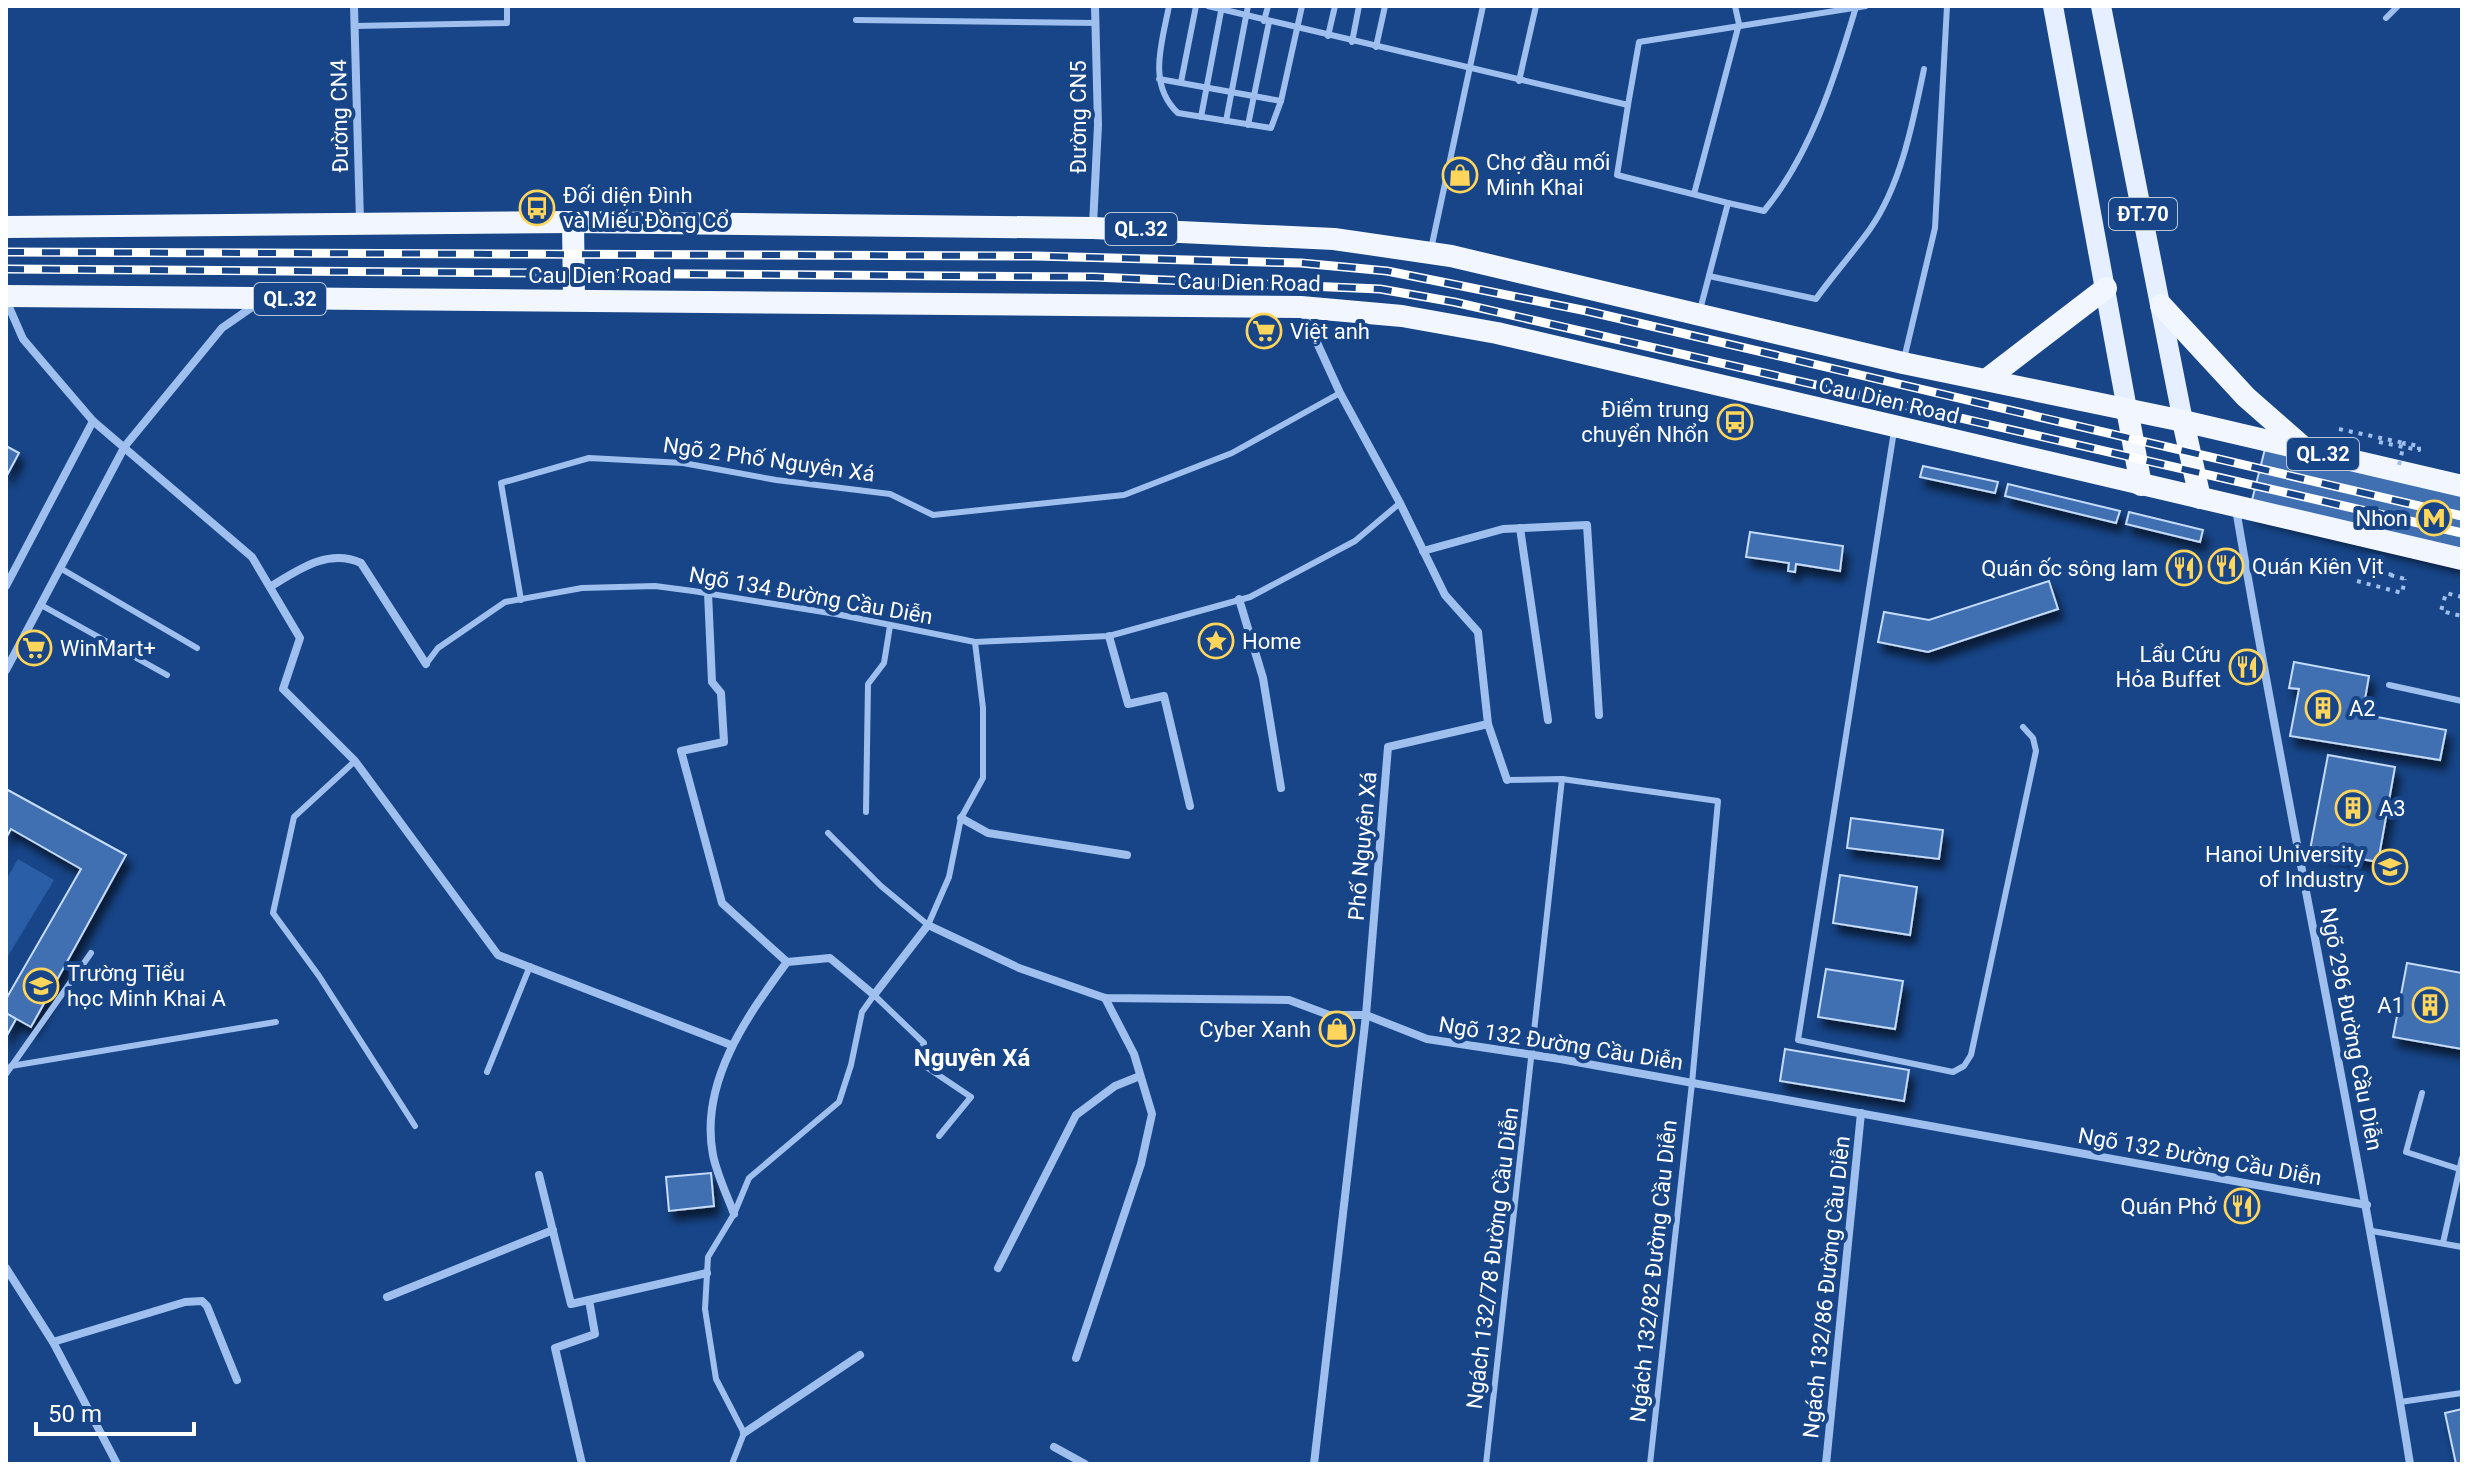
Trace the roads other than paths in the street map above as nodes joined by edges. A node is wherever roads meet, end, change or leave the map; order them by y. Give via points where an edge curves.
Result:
1 (354, 6) edge
2 (507, 6) edge
3 (1095, 6) edge
4 (1169, 6) edge
5 (1196, 6) edge
6 (1208, 6) edge
7 (1248, 6) edge
8 (1268, 6) edge
9 (1302, 6) edge
10 (1335, 6) edge
11 (1359, 6) edge
12 (1385, 6) edge
13 (1483, 6) edge
14 (1536, 6) edge
15 (1735, 6) edge
16 (1866, 6) edge
17 (1947, 6) edge
18 (2053, 6) edge
19 (2101, 6) edge
20 (2398, 6) edge
21 (1856, 7) edge
22 (1221, 8) edge
23 (1247, 16) junction
24 (2386, 18) dead end
25 (856, 20) dead end
26 (1267, 22) junction
27 (1096, 23) junction
28 (1739, 24) junction
29 (354, 26) junction
30 (1297, 30) junction
31 (1328, 36) junction
32 (1352, 42) junction
33 (1376, 47) junction
34 (1467, 68) junction
35 (1924, 69) dead end
36 (1159, 79) junction
37 (1519, 81) junction
38 (1181, 82) junction
39 (1206, 85) junction
40 (1232, 91) junction
41 (1254, 95) junction
42 (1281, 101) junction
43 (1628, 105) junction
44 (1201, 117) junction
45 (1226, 121) junction
46 (1248, 125) junction
47 (1694, 194) junction
48 (1728, 203) junction
49 (573, 222) junction
50 (360, 226) junction
51 (6, 227) edge
52 (1093, 228) junction
53 (1430, 254) junction
54 (1709, 276) junction
55 (2106, 288) junction
56 (6, 298) edge
57 (264, 299) junction
58 (574, 300) junction
59 (2161, 305) junction
60 (1301, 307) junction
61 (1700, 312) junction
62 (1903, 363) junction
63 (1986, 380) junction
64 (1340, 393) junction
65 (2127, 409) junction
66 (93, 421) junction
67 (2183, 421) junction
68 (1894, 428) junction
69 (125, 446) junction
70 (2307, 450) junction
71 (2141, 485) junction
72 (2462, 486) edge
73 (2200, 498) junction
74 (1400, 503) junction
75 (2236, 508) junction
76 (1520, 528) junction
77 (1423, 551) junction
78 (2462, 559) edge
79 (60, 568) junction
80 (6, 586) edge
81 (270, 587) junction
82 (708, 593) junction
83 (1239, 599) junction
84 (521, 600) junction
85 (41, 605) junction
86 (890, 626) junction
87 (1109, 636) junction
88 (975, 642) junction
89 (197, 648) dead end
90 (426, 664) joint
91 (6, 670) edge
92 (167, 675) dead end
93 (2389, 685) dead end
94 (2462, 701) edge
95 (1599, 715) dead end
96 (1548, 720) dead end
97 (1488, 724) junction
98 (2023, 727) dead end
99 (355, 761) junction
100 (1562, 779) junction
101 (1507, 780) joint
102 (1281, 788) dead end
103 (1190, 806) dead end
104 (866, 812) dead end
105 (961, 818) junction
106 (828, 833) dead end
107 (1127, 855) dead end
108 (928, 925) junction
109 (91, 953) dead end
110 (787, 962) junction
111 (530, 966) junction
112 (874, 995) junction
113 (1105, 998) junction
114 (1366, 1015) junction
115 (276, 1022) dead end
116 (731, 1045) junction
117 (1533, 1056) junction
118 (11, 1066) junction
119 (487, 1072) dead end
120 (6, 1074) edge
121 (1140, 1076) junction
122 (1692, 1083) junction
123 (2422, 1093) dead end
124 (1861, 1113) junction
125 (415, 1126) dead end
126 (939, 1136) dead end
127 (2462, 1158) edge
128 (2459, 1169) junction
129 (539, 1175) dead end
130 (2367, 1205) junction
131 (734, 1214) junction
132 (553, 1230) junction
133 (2372, 1231) junction
134 (2443, 1243) junction
135 (2462, 1247) edge
136 (6, 1268) edge
137 (998, 1268) dead end
138 (707, 1273) junction
139 (387, 1297) dead end
140 (589, 1300) junction
141 (53, 1342) junction
142 (860, 1355) dead end
143 (1076, 1358) dead end
144 (237, 1380) dead end
145 (2462, 1393) edge
146 (2400, 1402) junction
147 (744, 1433) junction
148 (1054, 1447) dead end
149 (117, 1464) edge
150 (582, 1464) edge
151 (732, 1464) edge
152 (1085, 1464) edge
153 (1314, 1464) edge
154 (1486, 1464) edge
155 (1650, 1464) edge
156 (1826, 1464) edge
157 (2410, 1464) edge

1 - 29 street, Đường CN4
2 - 29 lane via 507,23
3 - 27 street, Đường CN5
4 - 36 lane
5 - 38 lane
6 - 22 lane
7 - 23 lane
8 - 26 lane
9 - 30 lane
10 - 31 lane
11 - 32 lane
12 - 33 lane
13 - 34 lane
14 - 37 lane
15 - 28 lane
16 - 21 lane
17 - 62 lane via 1935,228
18 - 55 main road, ĐT.70
19 - 59 main road, ĐT.70
20 - 24 lane
21 - 28 lane
21 - 48 lane via 1838,69 1777,195 1764,211
22 - 23 lane
22 - 39 lane
23 - 26 lane
23 - 40 lane
25 - 27 lane
26 - 30 lane
26 - 41 lane
27 - 52 street, Đường CN5
28 - 43 lane via 1639,42
28 - 47 lane
29 - 50 street, Đường CN4
30 - 31 lane
30 - 42 lane
31 - 32 lane
32 - 33 lane
33 - 34 lane
34 - 37 lane
34 - 53 lane
35 - 54 lane via 1888,197 1816,299
36 - 38 lane
36 - 44 lane via 1168,104 1178,113
37 - 43 lane
38 - 39 lane
39 - 40 lane
39 - 44 lane
40 - 41 lane
40 - 45 lane
41 - 42 lane
41 - 46 lane
42 - 46 lane via 1271,128
43 - 47 lane via 1617,175
44 - 45 lane
45 - 46 lane
47 - 48 lane
48 - 54 lane
49 - 50 highway, Cau Dien Road / QL.32
49 - 52 highway, Cau Dien Road / QL.32
49 - 58 highway
50 - 51 highway, Cau Dien Road / QL.32
52 - 53 highway, Cau Dien Road / QL.32 via 1334,239
53 - 61 highway, Cau Dien Road / QL.32
54 - 61 lane
55 - 63 highway
55 - 65 main road, ĐT.70
56 - 57 highway, Cau Dien Road / QL.32
56 - 66 street via 23,339
57 - 58 highway, Cau Dien Road / QL.32
57 - 69 street via 222,328
58 - 60 highway, Cau Dien Road / QL.32
59 - 67 main road, ĐT.70
59 - 70 highway via 2246,397
60 - 64 street
60 - 68 highway, Cau Dien Road / QL.32 via 1402,316 1497,333
61 - 62 highway, Cau Dien Road / QL.32
62 - 63 highway, Cau Dien Road / QL.32
63 - 65 highway, Cau Dien Road / QL.32
64 - 74 street
64 - 84 lane, Ngõ 2 Phố Nguyên Xá via 1232,453 1124,495 933,515 890,494 683,463 589,458 501,483
65 - 67 highway, Cau Dien Road / QL.32
65 - 71 highway, ĐT.70
66 - 69 street
66 - 80 street
67 - 70 highway, Cau Dien Road / QL.32
67 - 73 highway, ĐT.70
68 - 71 highway, Cau Dien Road / QL.32
68 - 98 lane via 1798,1040 1953,1072 1964,1066 1971,1055 2036,751
69 - 79 street
69 - 81 street via 252,557
70 - 72 highway, Cau Dien Road / QL.32
71 - 73 highway, Cau Dien Road / QL.32
73 - 75 highway, Cau Dien Road / QL.32
74 - 77 street
74 - 83 lane, Ngõ 134 Đường Cầu Diễn via 1355,541
75 - 78 highway, Cau Dien Road / QL.32
75 - 130 street, Ngõ 296 Đường Cầu Diễn
76 - 77 street
76 - 95 street via 1587,525
76 - 96 street
77 - 97 street via 1445,595 1478,632
79 - 85 street
79 - 89 lane
81 - 90 street, Ngõ 134 Đường Cầu Diễn via 325,558 347,557 361,563
81 - 99 street via 300,638 283,689
82 - 84 lane, Ngõ 134 Đường Cầu Diễn via 655,586 582,588
82 - 86 lane, Ngõ 134 Đường Cầu Diễn
82 - 110 street via 712,682 721,693 724,742 681,751 722,903
83 - 87 lane, Ngõ 134 Đường Cầu Diễn
83 - 102 street via 1263,678
84 - 90 lane, Ngõ 134 Đường Cầu Diễn via 505,602 438,648
85 - 91 street
85 - 92 lane
86 - 88 lane, Ngõ 134 Đường Cầu Diễn
86 - 104 lane via 884,663 868,684
87 - 88 lane, Ngõ 134 Đường Cầu Diễn
87 - 103 street via 1128,704 1164,696
88 - 105 lane via 983,708 983,778
93 - 94 lane
97 - 101 street
97 - 114 street, Phố Nguyên Xá via 1388,747
99 - 111 street via 498,955
99 - 125 lane via 294,817 273,913
100 - 101 lane
100 - 117 lane, Ngách 132/78 Đường Cầu Diễn
100 - 122 lane, Ngách 132/82 Đường Cầu Diễn via 1718,801
105 - 107 street via 988,833
105 - 108 lane via 949,877
106 - 108 lane
108 - 112 street
108 - 113 street, Ngõ 132 Đường Cầu Diễn via 1019,968
109 - 118 lane
110 - 112 street via 830,958
110 - 116 street
111 - 116 street
111 - 119 lane
112 - 126 lane via 924,1043 916,1060 971,1097
112 - 131 lane via 862,1012 839,1102 749,1178
113 - 114 street, Ngõ 132 Đường Cầu Diễn via 1289,1000 1329,1015
113 - 121 street
114 - 117 street, Ngõ 132 Đường Cầu Diễn via 1427,1039
114 - 153 street, Phố Nguyên Xá
115 - 118 lane
116 - 131 street via 713,1109 713,1154
117 - 122 street, Ngõ 132 Đường Cầu Diễn
117 - 154 lane, Ngách 132/78 Đường Cầu Diễn
118 - 120 lane
121 - 137 street via 1115,1086 1076,1115
121 - 143 street via 1152,1114
122 - 124 street, Ngõ 132 Đường Cầu Diễn
122 - 155 lane, Ngách 132/82 Đường Cầu Diễn
123 - 128 lane via 2406,1152
124 - 130 street, Ngõ 132 Đường Cầu Diễn
124 - 156 street, Ngách 132/86 Đường Cầu Diễn
127 - 128 lane
128 - 134 lane
129 - 132 street
130 - 133 street, Ngõ 296 Đường Cầu Diễn
131 - 138 lane via 708,1257
132 - 139 street
132 - 140 street via 571,1304
133 - 134 lane
133 - 146 street, Ngõ 296 Đường Cầu Diễn
134 - 135 lane
136 - 141 street
138 - 140 street
138 - 147 lane via 705,1309 716,1379
140 - 150 street via 595,1334 555,1348
141 - 144 street via 202,1301
141 - 149 street
142 - 147 street
145 - 146 lane
146 - 157 street, Ngõ 296 Đường Cầu Diễn
147 - 151 lane
148 - 152 street

